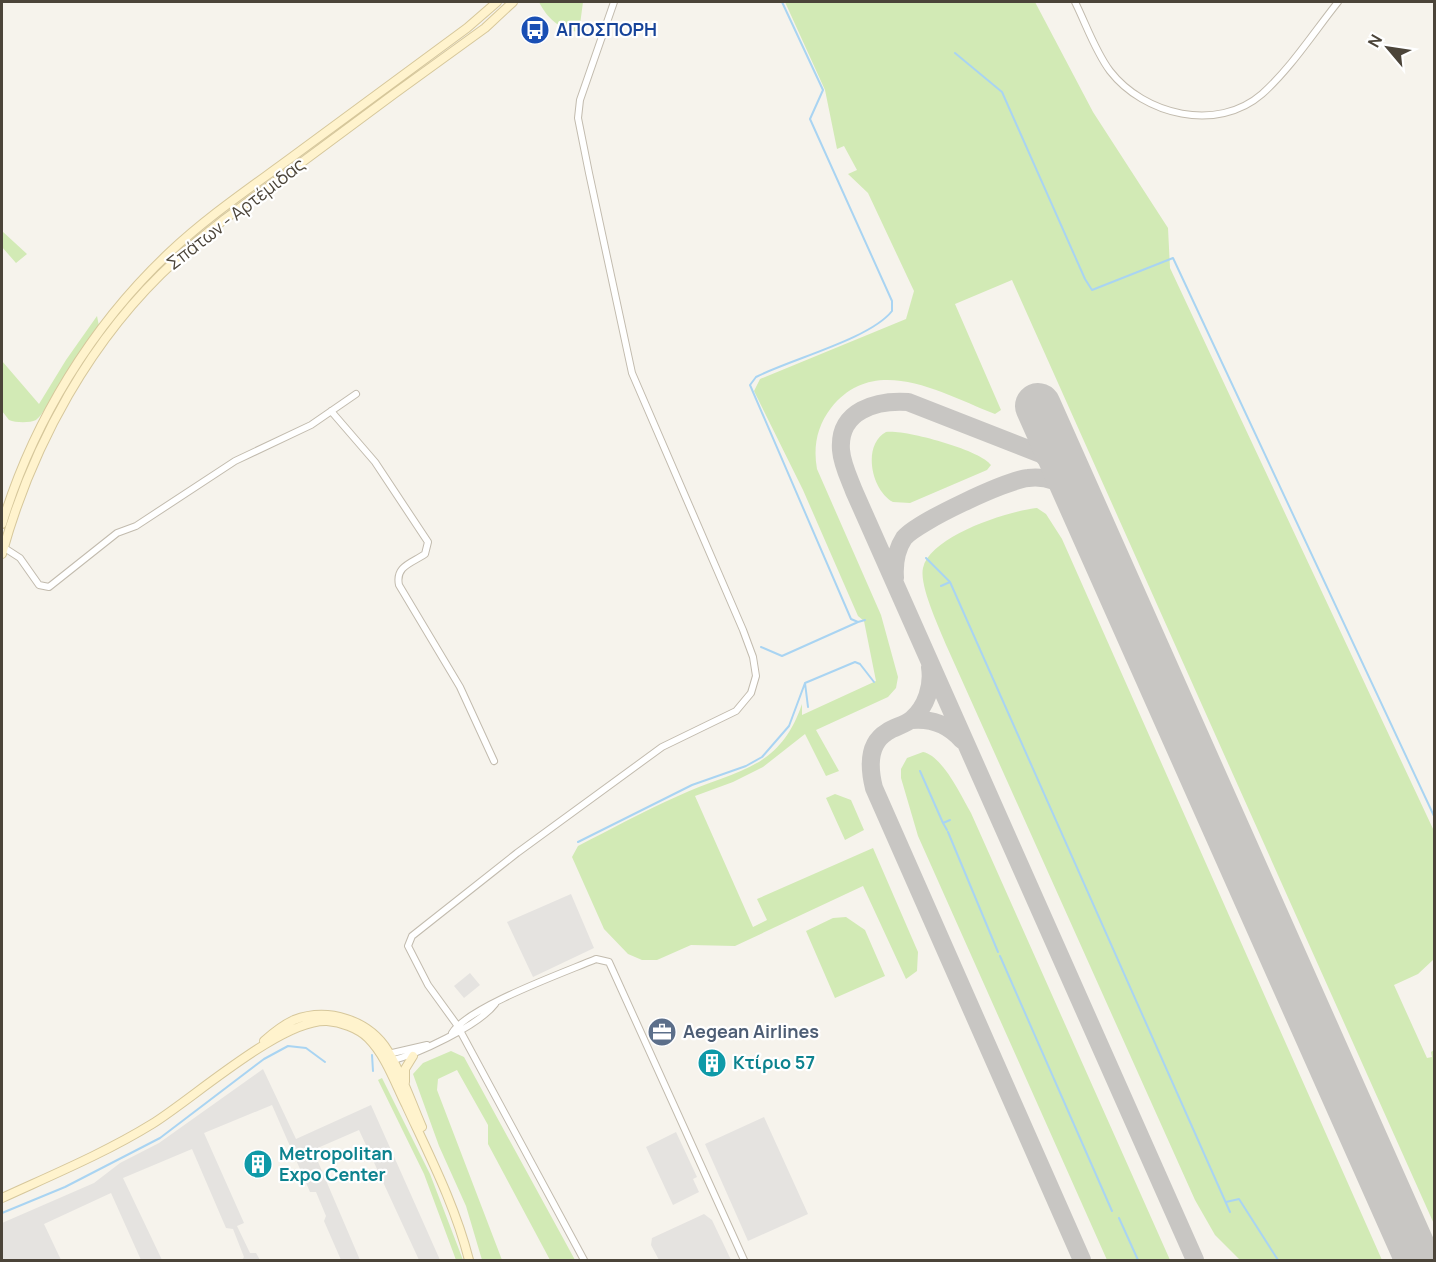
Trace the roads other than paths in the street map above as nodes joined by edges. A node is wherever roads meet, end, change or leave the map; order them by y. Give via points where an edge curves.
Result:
1 (497, 2) edge
2 (513, 2) edge
3 (614, 2) edge
4 (1075, 2) edge
5 (1338, 2) edge
6 (356, 394) dead end
7 (331, 411) junction
8 (2, 524) edge
9 (2, 551) edge
10 (494, 761) dead end
11 (458, 1029) junction
12 (434, 1043) junction
13 (413, 1056) junction
14 (387, 1059) junction
15 (405, 1088) junction
16 (436, 1165) junction
17 (2, 1198) edge
18 (469, 1260) edge
19 (584, 1260) edge
20 (744, 1260) edge

1 - 8 main road, Σπάτων - Αρτέμιδας via 194,230 137,286 106,323 63,387 23,465
2 - 9 main road, Σπάτων - Αρτέμιδας via 485,28 202,237 143,293 71,391 32,468
3 - 11 street via 580,100 578,118 588,173 632,373 743,630 756,676 751,693 736,711 662,747 412,936 408,946 428,986
4 - 5 street via 1105,64 1125,88 1162,110 1199,115 1228,111 1262,94
6 - 7 street
7 - 9 street via 300,431 235,461 136,526 117,533 49,587 39,585 20,558
7 - 10 street via 375,462 428,542 428,551 402,568 399,585 460,687
11 - 12 street
11 - 19 street
11 - 20 street via 476,1011 596,959 609,962
12 - 13 street
12 - 14 street
13 - 14 street
13 - 15 main road via 405,1069
14 - 15 main road
14 - 16 main road
14 - 17 main road via 375,1035 340,1017 317,1015 289,1023 152,1124
15 - 16 main road
16 - 18 main road via 456,1212

